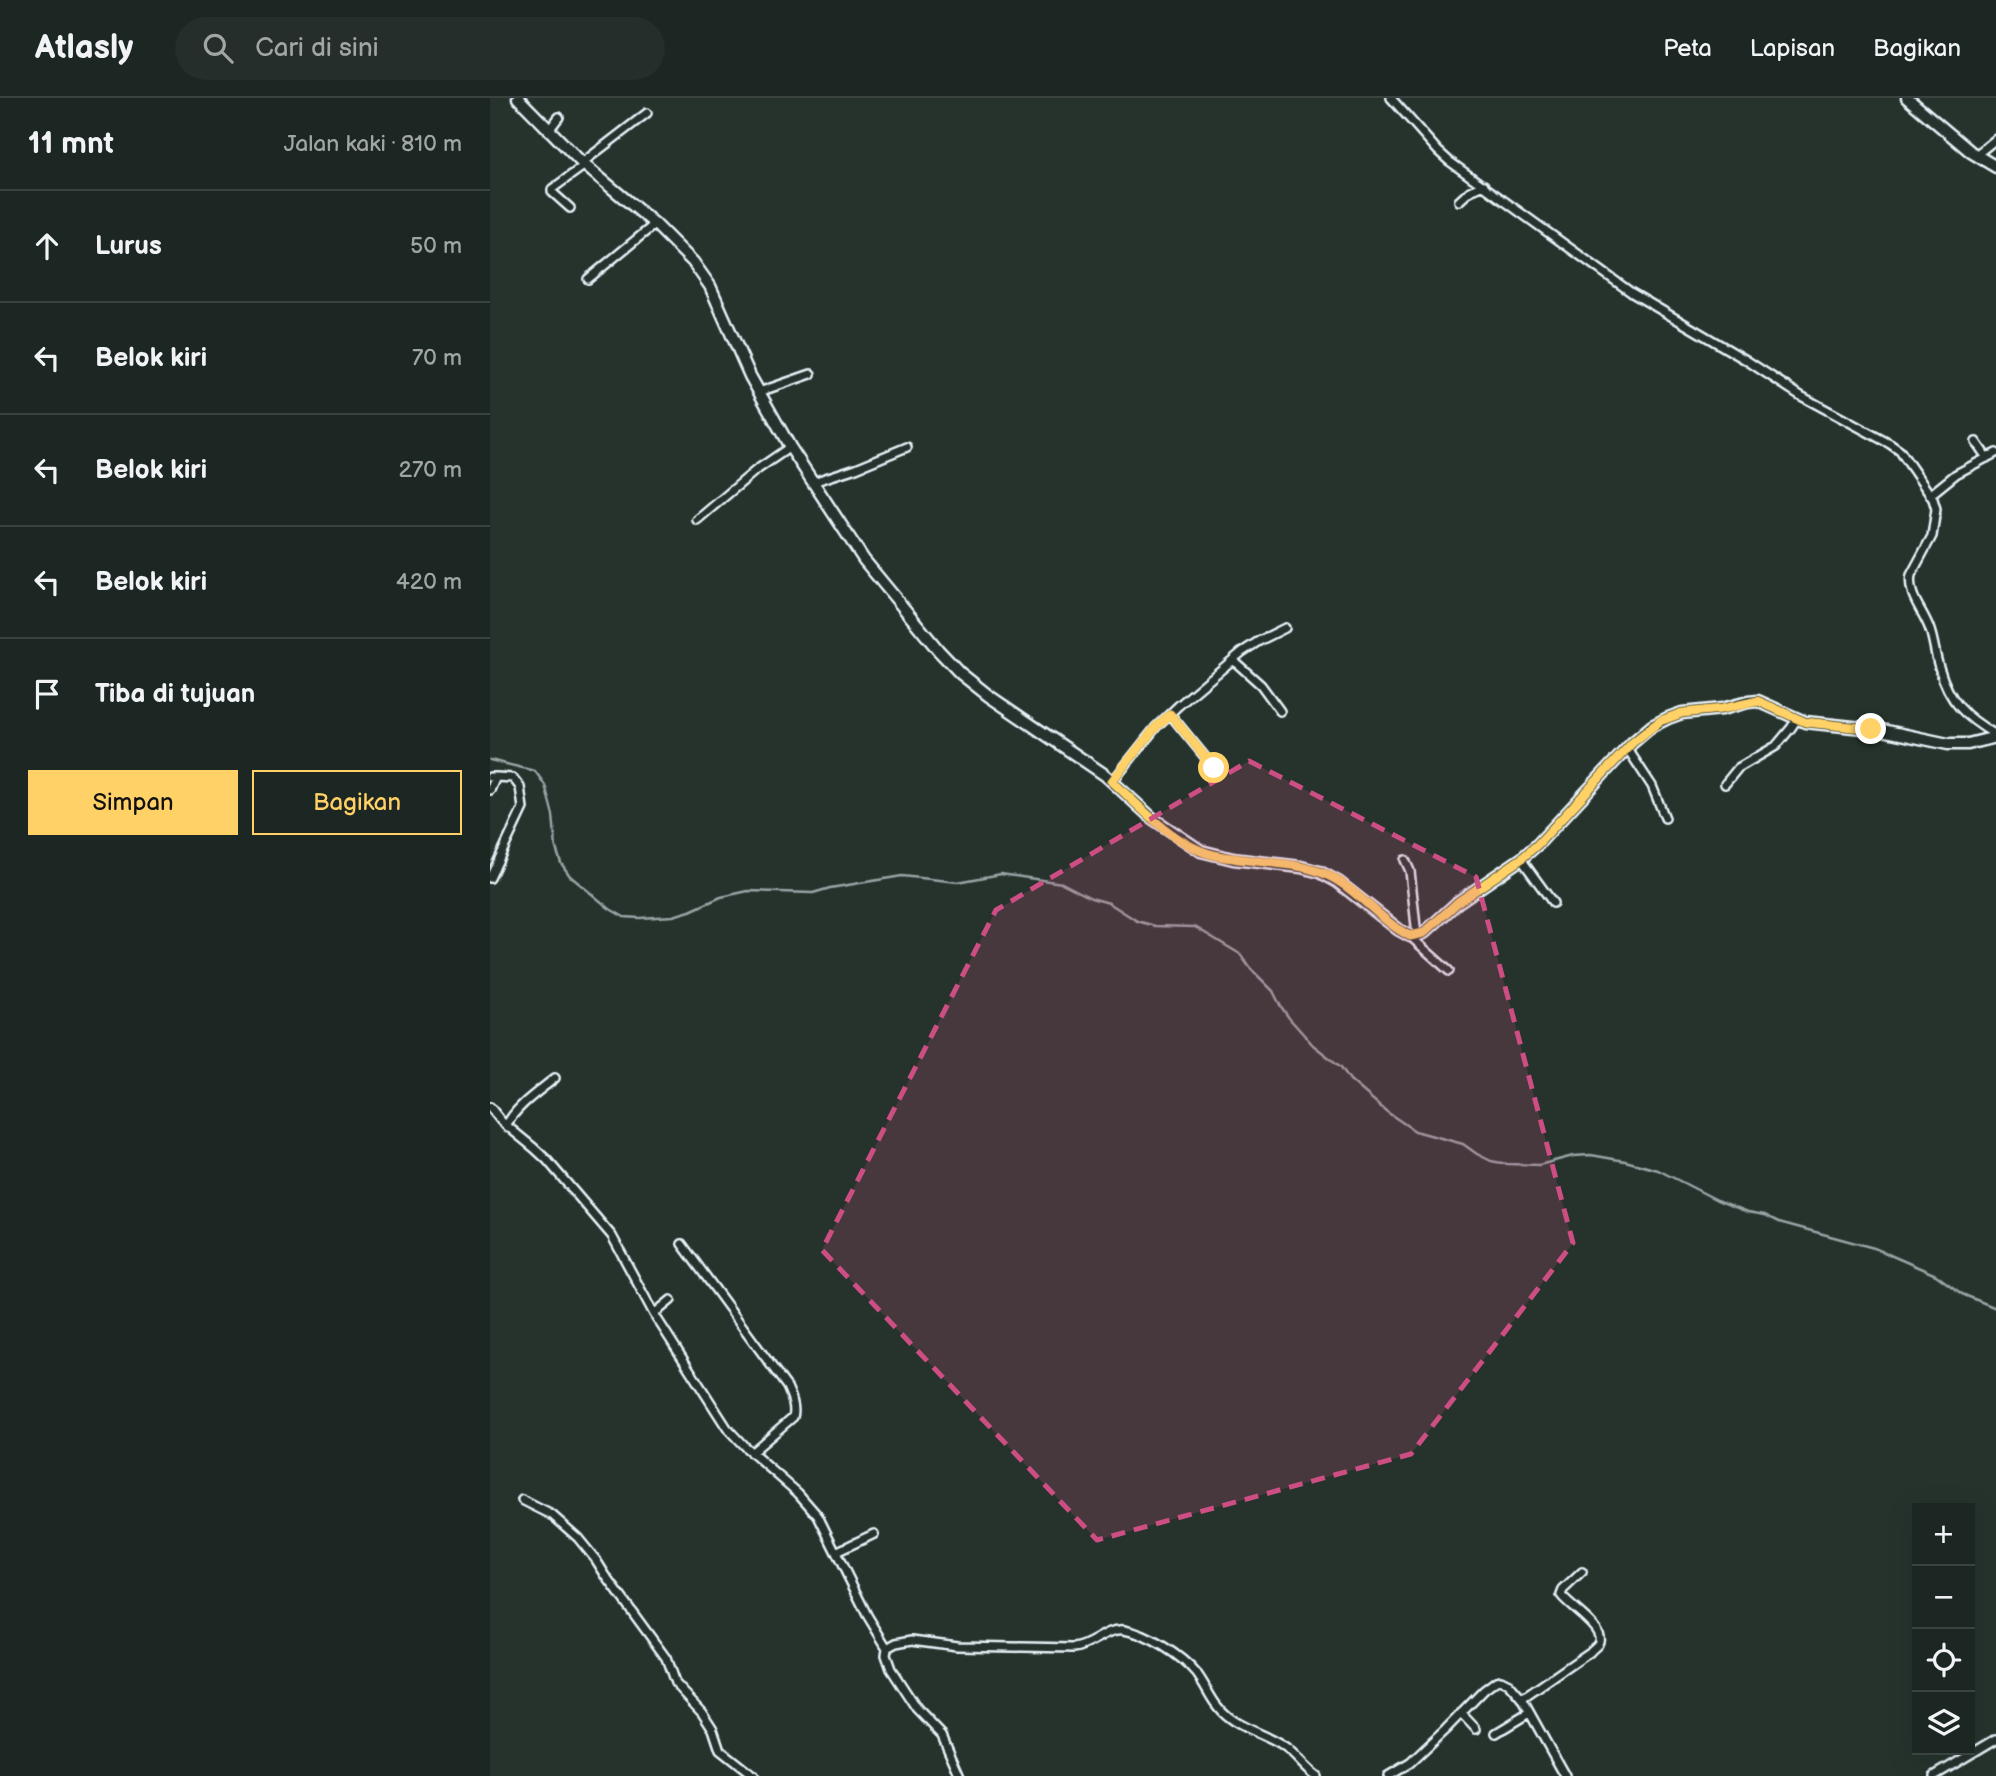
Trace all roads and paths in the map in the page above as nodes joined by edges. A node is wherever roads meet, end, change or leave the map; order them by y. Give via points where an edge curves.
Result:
1 (518, 98) edge
2 (1391, 98) edge
3 (1907, 98) edge
4 (647, 113) dead end
5 (559, 117) dead end
6 (549, 131) junction
7 (1996, 139) edge
8 (1976, 155) junction
9 (584, 164) junction
10 (1996, 167) edge
11 (1484, 185) junction
12 (1459, 201) dead end
13 (570, 208) dead end
14 (655, 224) junction
15 (588, 279) dead end
16 (811, 374) dead end
17 (759, 392) junction
18 (1976, 442) dead end
19 (790, 447) junction
20 (907, 447) dead end
21 (1996, 453) edge
22 (1986, 457) junction
23 (813, 482) junction
24 (1930, 495) junction
25 (697, 520) dead end
26 (1285, 628) dead end
27 (1233, 660) junction
28 (1280, 711) dead end
29 (1170, 714) junction
30 (1797, 719) junction
31 (1996, 736) edge
32 (1627, 747) junction
33 (1214, 768) dead end
34 (493, 777) edge
35 (1112, 781) junction
36 (1725, 784) dead end
37 (490, 790) edge
38 (1665, 818) dead end
39 (1521, 859) junction
40 (1405, 860) dead end
41 (490, 878) edge
42 (1553, 903) dead end
43 (1413, 936) junction
44 (1449, 971) dead end
45 (555, 1078) dead end
46 (490, 1107) edge
47 (506, 1126) junction
48 (682, 1244) dead end
49 (671, 1300) dead end
50 (654, 1314) junction
51 (751, 1453) junction
52 (522, 1500) dead end
53 (874, 1534) dead end
54 (836, 1552) junction
55 (1582, 1572) dead end
56 (887, 1647) junction
57 (1521, 1699) junction
58 (1461, 1713) junction
59 (1529, 1713) junction
60 (1476, 1729) dead end
61 (1496, 1733) dead end
62 (1996, 1739) edge
63 (752, 1776) edge
64 (960, 1776) edge
65 (1316, 1776) edge
66 (1388, 1776) edge
67 (1565, 1776) edge
68 (1934, 1776) edge

1 - 6 street
2 - 11 street via 1438,151
3 - 8 street
4 - 9 street
5 - 6 street
6 - 9 street
7 - 8 street
8 - 10 street
9 - 13 street via 552,189
9 - 14 street
11 - 12 street
11 - 24 street via 1632,293 1801,396 1890,444
14 - 15 street
14 - 17 street via 710,286
16 - 17 street
17 - 19 street
18 - 22 street
19 - 23 street
19 - 25 street
20 - 23 street
21 - 22 street
22 - 24 street
23 - 35 street via 864,560 960,673
24 - 31 street via 1936,518 1932,536 1911,575 1912,594 1930,629 1949,695
26 - 27 street
27 - 28 street via 1262,685
27 - 29 street
29 - 33 street
29 - 35 street
30 - 31 street via 1948,744
30 - 32 street via 1758,701 1682,713 1660,721
30 - 36 street via 1776,746 1738,768
32 - 38 street via 1653,786
32 - 39 street
34 - 37 street
34 - 41 street via 513,778 520,787 523,808
35 - 43 street via 1152,818 1201,851 1320,872
39 - 42 street
39 - 43 street via 1424,933
40 - 43 street via 1410,871
43 - 44 street
45 - 47 street
46 - 47 street
47 - 50 street via 547,1160 604,1226
48 - 51 street via 792,1397 793,1417
49 - 50 street
50 - 51 street via 719,1416
51 - 54 street via 813,1509
52 - 63 street via 552,1515 578,1538 666,1658 675,1683 702,1712 720,1750
53 - 54 street
54 - 56 street
55 - 57 street via 1561,1595 1593,1625 1600,1637 1598,1644
56 - 64 street via 891,1669 917,1709 942,1735
56 - 65 street via 912,1640 957,1646 1074,1648 1114,1631 1127,1631 1175,1653 1227,1717 1285,1748
57 - 58 street via 1509,1684 1496,1681
57 - 59 street
58 - 60 street
58 - 66 street via 1410,1763
59 - 61 street
59 - 67 street
62 - 68 street

